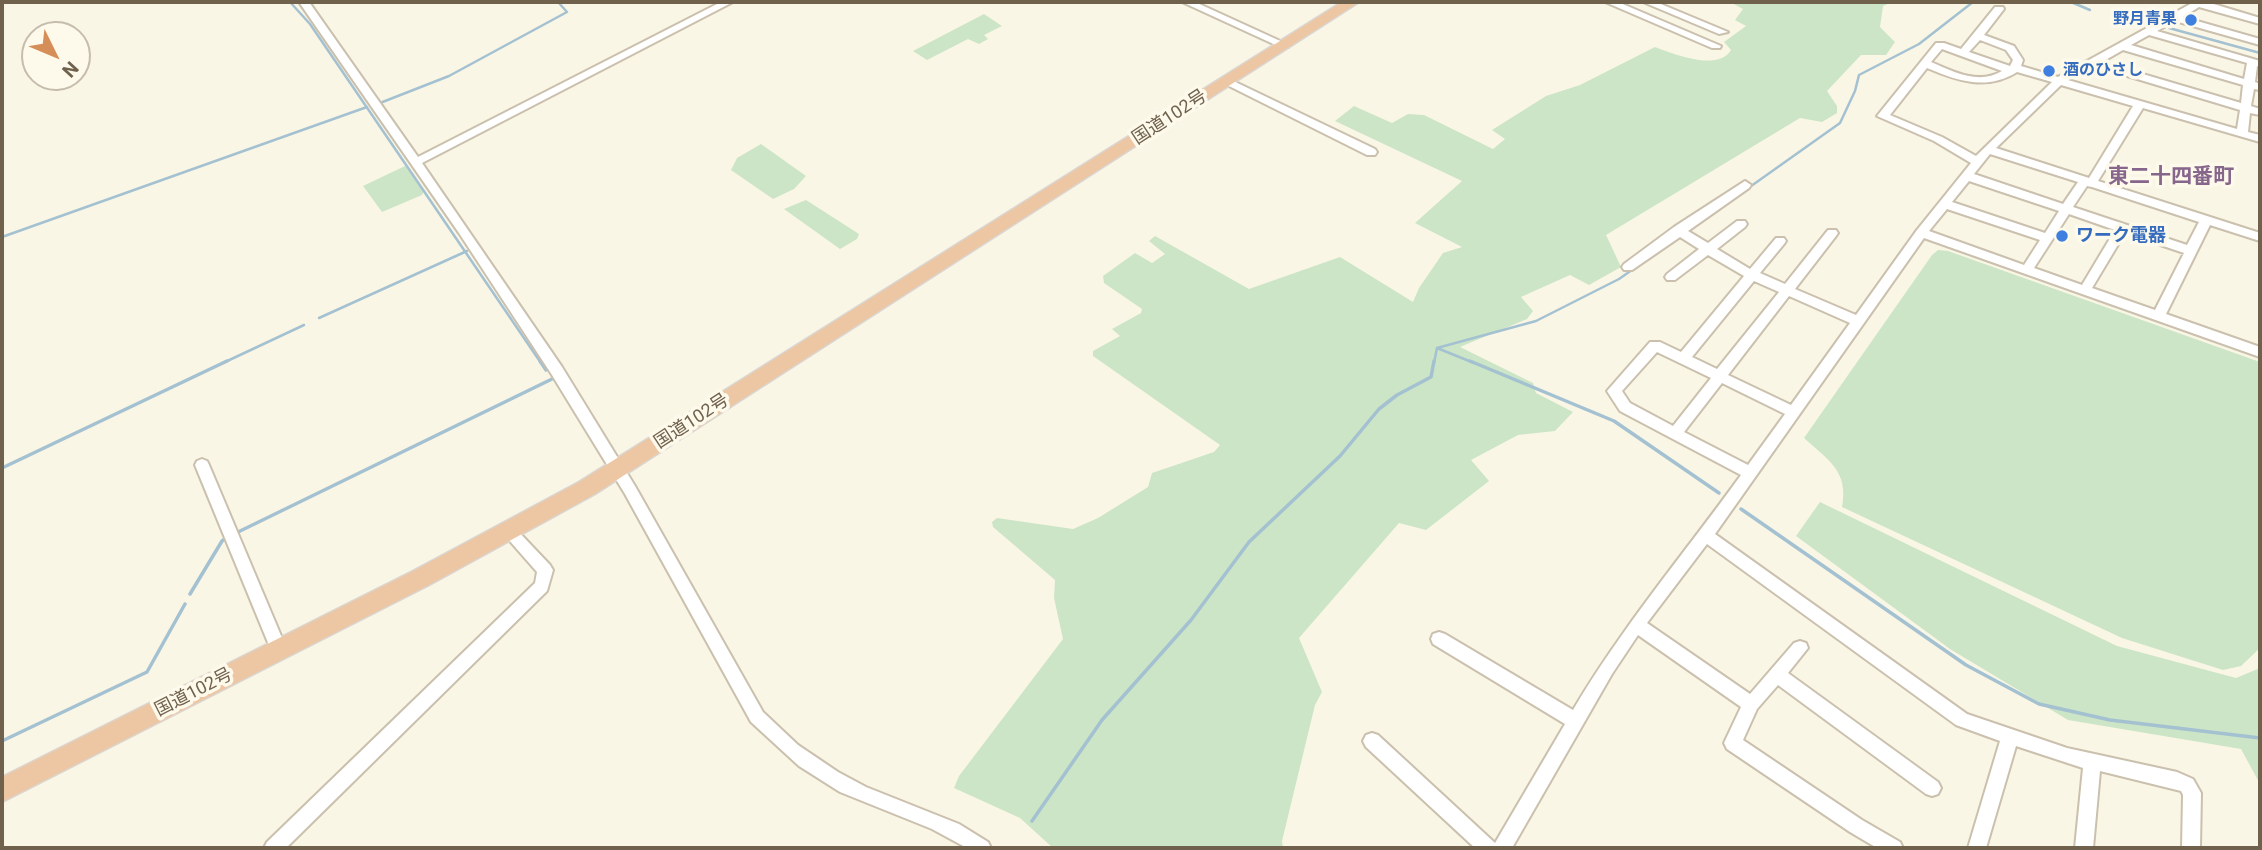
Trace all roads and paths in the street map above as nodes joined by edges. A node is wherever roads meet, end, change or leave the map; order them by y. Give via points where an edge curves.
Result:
1 (304, 2) edge
2 (728, 2) edge
3 (1187, 2) edge
4 (1352, 2) edge
5 (1610, 2) edge
6 (1648, 2) edge
7 (2200, 3) edge
8 (1999, 9) dead end
9 (1635, 12) junction
10 (2173, 17) junction
11 (2260, 21) edge
12 (1723, 32) dead end
13 (2149, 32) junction
14 (1978, 36) junction
15 (2260, 42) edge
16 (1284, 45) junction
17 (1716, 46) dead end
18 (2122, 46) junction
19 (1964, 53) junction
20 (2091, 62) junction
21 (2256, 63) edge
22 (1926, 64) junction
23 (2013, 69) junction
24 (2059, 80) junction
25 (1227, 81) junction
26 (2255, 85) edge
27 (2140, 104) junction
28 (2245, 108) junction
29 (2260, 113) edge
30 (2242, 134) junction
31 (2260, 139) edge
32 (1987, 149) junction
33 (1371, 152) dead end
34 (416, 162) junction
35 (1978, 162) junction
36 (1967, 176) junction
37 (2088, 182) junction
38 (1745, 185) dead end
39 (1945, 204) junction
40 (2066, 209) junction
41 (2206, 220) junction
42 (1741, 224) dead end
43 (2123, 227) junction
44 (1682, 233) junction
45 (1832, 233) dead end
46 (1921, 233) junction
47 (2260, 237) edge
48 (2047, 238) junction
49 (1780, 241) dead end
50 (1707, 248) junction
51 (2191, 251) junction
52 (1629, 267) dead end
53 (2027, 270) junction
54 (1752, 275) junction
55 (1671, 276) dead end
56 (2085, 290) junction
57 (1788, 291) junction
58 (2159, 316) junction
59 (1857, 321) junction
60 (2260, 352) edge
61 (1683, 358) junction
62 (1721, 376) junction
63 (1794, 412) junction
64 (1675, 433) junction
65 (202, 465) dead end
66 (618, 470) junction
67 (1749, 473) junction
68 (509, 531) junction
69 (1706, 535) junction
70 (1636, 625) junction
71 (1439, 639) dead end
72 (1800, 648) dead end
73 (279, 649) junction
74 (1777, 674) junction
75 (1751, 704) junction
76 (1576, 721) junction
77 (2010, 737) junction
78 (1372, 741) dead end
79 (2092, 762) junction
80 (1932, 788) dead end
81 (2, 790) edge
82 (273, 848) edge
83 (982, 848) edge
84 (1488, 848) edge
85 (1502, 848) edge
86 (1894, 848) edge
87 (1978, 848) edge
88 (2084, 848) edge
89 (2192, 848) edge

1 - 34 street
2 - 34 street
3 - 16 street
4 - 16 highway, 国道102号
5 - 9 street
6 - 9 street
6 - 12 street
7 - 10 street
7 - 11 street
8 - 14 street
9 - 17 street
10 - 13 street
10 - 15 street
13 - 18 street
13 - 21 street
14 - 19 street
14 - 23 street via 2010,48 2018,60
16 - 25 highway, 国道102号
18 - 20 street
18 - 26 street
19 - 22 street via 1940,46
19 - 23 street
20 - 24 street
20 - 28 street
21 - 26 street
22 - 23 street via 1971,80 1994,79
22 - 35 street via 1883,116
23 - 24 street
24 - 27 street
24 - 32 street
25 - 33 street
25 - 66 highway, 国道102号
26 - 28 street
27 - 30 street
27 - 37 street
28 - 29 street
28 - 30 street
30 - 31 street
32 - 35 street
32 - 37 street
34 - 66 street
35 - 36 street
36 - 39 street
36 - 40 street
37 - 40 street
37 - 41 street
38 - 44 street
39 - 46 street
39 - 48 street
40 - 43 street
40 - 48 street
41 - 47 street
41 - 51 street
42 - 50 street
43 - 51 street
43 - 56 street
44 - 50 street
44 - 52 street
45 - 57 street
46 - 53 street
46 - 59 street
48 - 53 street
49 - 54 street
50 - 54 street
50 - 55 street
51 - 58 street
53 - 56 street
54 - 57 street
54 - 61 street
56 - 58 street
57 - 59 street
57 - 62 street
58 - 60 street
59 - 63 street
61 - 62 street
61 - 64 street via 1655,345 1614,391 1625,407
62 - 63 street
62 - 64 street
63 - 67 street
64 - 67 street
65 - 73 street
66 - 68 highway, 国道102号
66 - 83 street via 742,694 781,743 846,786 955,828
67 - 69 street
68 - 73 highway, 国道102号
68 - 82 street via 545,570 542,586
69 - 70 street
69 - 77 street via 1962,720
70 - 75 street
70 - 76 street
71 - 76 street
72 - 74 street
73 - 81 highway, 国道102号
74 - 75 street
74 - 80 street
75 - 86 street via 1733,743
76 - 85 street
77 - 79 street
77 - 87 street
78 - 84 street
79 - 88 street
79 - 89 street via 2187,785 2192,793

